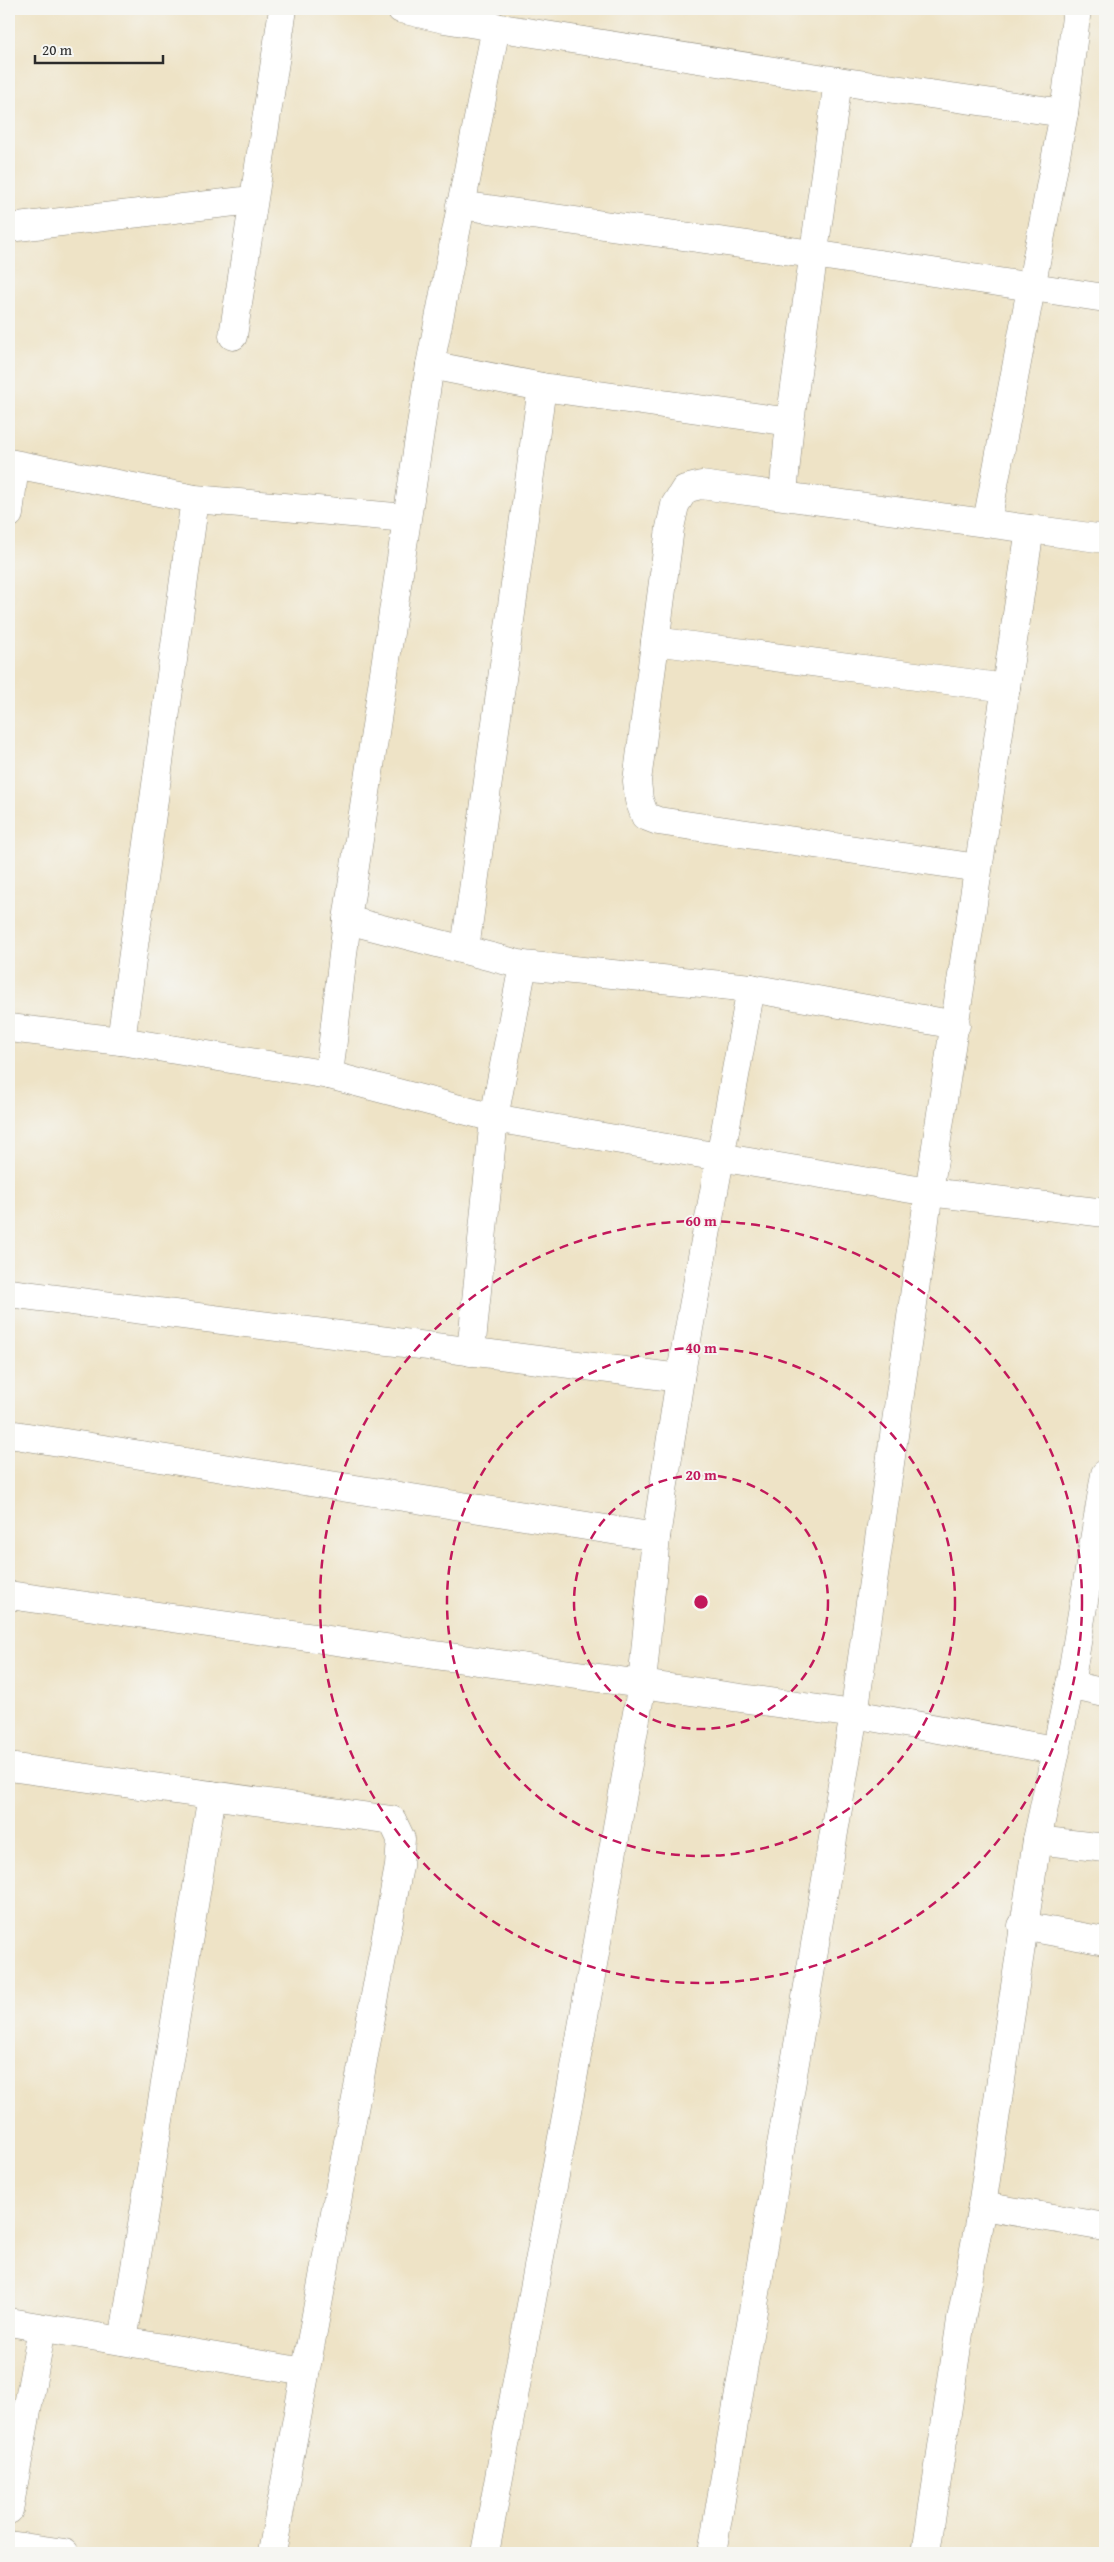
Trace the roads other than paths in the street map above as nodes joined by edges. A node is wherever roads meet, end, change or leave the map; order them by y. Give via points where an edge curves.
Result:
1 (283, 9) edge
2 (400, 9) edge
3 (1077, 9) edge
4 (445, 14) edge
5 (496, 27) junction
6 (838, 81) junction
7 (1064, 113) junction
8 (252, 200) junction
9 (460, 205) junction
10 (9, 228) edge
11 (813, 254) junction
12 (1029, 288) junction
13 (1105, 298) edge
14 (233, 336) dead end
15 (430, 365) junction
16 (542, 387) junction
17 (790, 422) junction
18 (12, 464) edge
19 (782, 494) junction
20 (195, 500) junction
21 (9, 514) edge
22 (406, 518) junction
23 (987, 522) junction
24 (1030, 529) junction
25 (1105, 539) edge
26 (655, 641) junction
27 (1006, 688) junction
28 (978, 868) junction
29 (347, 920) junction
30 (464, 949) junction
31 (523, 965) junction
32 (751, 988) junction
33 (956, 1025) junction
34 (9, 1028) edge
35 (121, 1041) junction
36 (329, 1075) junction
37 (494, 1118) junction
38 (719, 1157) junction
39 (928, 1192) junction
40 (1105, 1213) edge
41 (9, 1293) edge
42 (471, 1352) junction
43 (680, 1378) junction
44 (9, 1434) edge
45 (1105, 1474) edge
46 (656, 1537) junction
47 (9, 1595) edge
48 (642, 1684) junction
49 (1070, 1685) junction
50 (1105, 1693) edge
51 (854, 1714) junction
52 (1054, 1750) junction
53 (10, 1775) edge
54 (212, 1795) junction
55 (1037, 1840) junction
56 (1105, 1848) edge
57 (1022, 1926) junction
58 (1105, 1941) edge
59 (982, 2206) junction
60 (1105, 2227) edge
61 (9, 2322) edge
62 (42, 2328) junction
63 (123, 2341) junction
64 (305, 2372) junction
65 (9, 2510) edge
66 (9, 2544) edge
67 (65, 2553) edge
68 (272, 2553) edge
69 (485, 2553) edge
70 (712, 2553) edge
71 (926, 2553) edge

1 - 8 street
2 - 4 street
3 - 7 street
4 - 5 street
5 - 6 street
5 - 9 street
6 - 7 street
6 - 11 street
7 - 12 street
8 - 10 street
8 - 14 street
9 - 11 street
9 - 15 street
11 - 12 street
11 - 17 street
12 - 13 street
12 - 23 street
15 - 16 street
15 - 22 street
16 - 17 street
16 - 30 street
17 - 19 street
18 - 20 street
18 - 21 street
19 - 23 street
19 - 26 street via 701,484 685,489 675,505 670,528
20 - 22 street
20 - 35 street
22 - 29 street
23 - 24 street
24 - 25 street
24 - 27 street
26 - 27 street
26 - 28 street via 637,781 638,800 645,816 658,821
27 - 28 street
28 - 33 street
29 - 30 street
29 - 36 street
30 - 31 street
31 - 32 street
31 - 37 street
32 - 33 street
32 - 38 street
33 - 39 street
34 - 35 street
35 - 36 street
36 - 37 street
37 - 38 street
37 - 42 street
38 - 39 street
38 - 43 street
39 - 40 street
39 - 51 street
41 - 42 street
42 - 43 street
43 - 46 street
44 - 46 street
45 - 49 street
46 - 48 street
47 - 48 street
48 - 51 street
48 - 69 street
49 - 50 street
49 - 52 street
51 - 52 street
51 - 70 street
52 - 55 street
53 - 54 street
54 - 63 street
54 - 64 street via 392,1820 401,1839 399,1866
55 - 56 street
55 - 57 street
57 - 58 street
57 - 59 street
59 - 60 street
59 - 71 street via 961,2320
61 - 62 street
62 - 63 street
62 - 65 street
63 - 64 street
64 - 68 street
66 - 67 street

